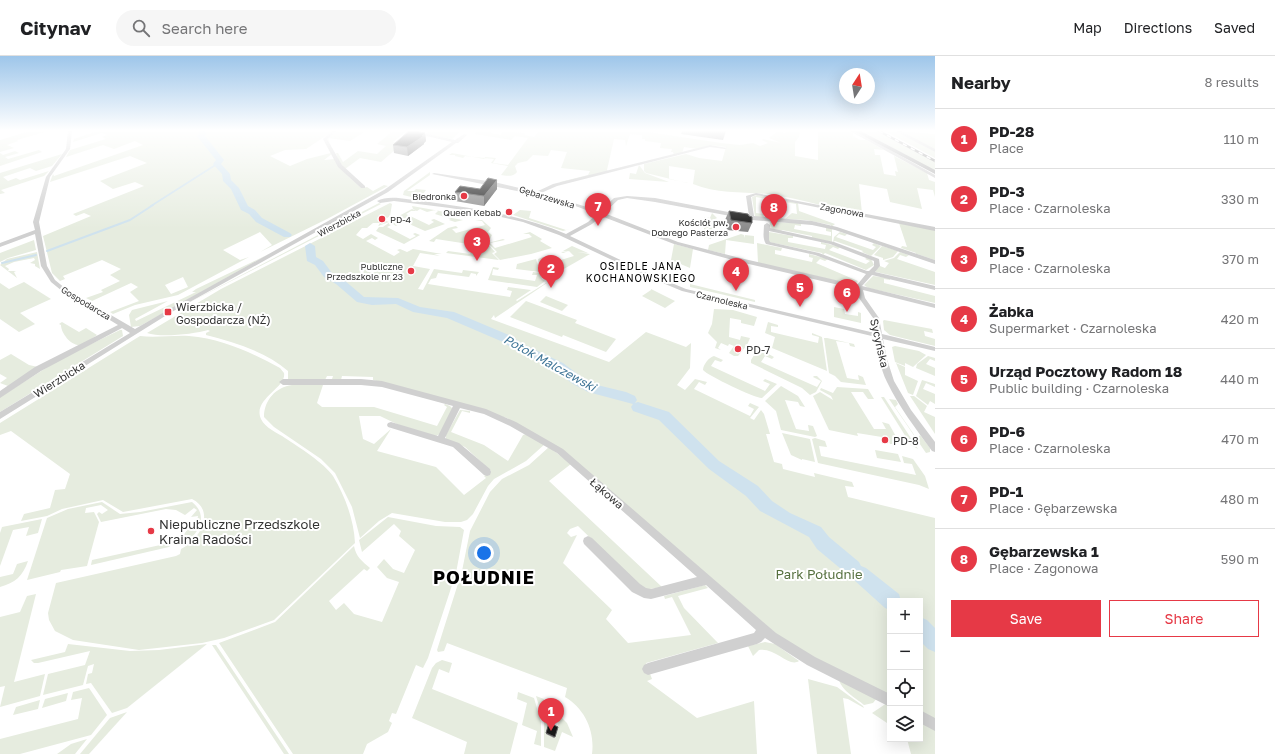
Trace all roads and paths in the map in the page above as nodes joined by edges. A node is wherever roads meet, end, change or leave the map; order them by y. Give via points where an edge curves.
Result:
1 (58, 164) edge
2 (339, 164) edge
3 (426, 164) edge
4 (432, 164) edge
5 (643, 164) edge
6 (911, 164) edge
7 (919, 164) edge
8 (935, 172) edge
9 (434, 174) dead end
10 (935, 177) edge
11 (363, 187) dead end
12 (389, 189) junction
13 (537, 193) junction
14 (394, 194) junction
15 (376, 200) junction
16 (599, 214) junction
17 (752, 218) junction
18 (766, 220) junction
19 (766, 229) junction
20 (935, 229) edge
21 (37, 231) junction
22 (566, 236) junction
23 (0, 245) edge
24 (935, 262) edge
25 (870, 273) junction
26 (858, 287) junction
27 (935, 288) edge
28 (935, 306) edge
29 (123, 325) junction
30 (134, 332) junction
31 (878, 336) junction
32 (935, 349) edge
33 (283, 382) dead end
34 (0, 395) edge
35 (458, 405) junction
36 (0, 416) edge
37 (391, 425) dead end
38 (440, 440) junction
39 (935, 449) edge
40 (487, 472) dead end
41 (588, 541) dead end
42 (707, 579) junction
43 (764, 630) junction
44 (648, 669) dead end
45 (887, 699) edge
46 (923, 718) edge
47 (935, 725) edge

1 - 21 street, Gospodarcza via 48,177 36,222
2 - 11 street
3 - 12 street, Wierzbicka
4 - 14 street, Wierzbicka
5 - 13 street via 555,185
6 - 10 street
7 - 8 main road
9 - 13 street, Gębarzewska
12 - 14 street
12 - 15 street, Wierzbicka
13 - 16 street, Gębarzewska
14 - 15 street, Wierzbicka
14 - 22 street, Czarnoleska via 425,204 513,218
15 - 30 street, Wierzbicka
16 - 17 street via 614,199 624,197
16 - 22 street via 585,227
16 - 26 street, Gębarzewska via 677,243
17 - 18 street
17 - 20 street, Zagonowa via 749,195 772,196
18 - 19 street
18 - 24 street via 826,226
19 - 25 street via 768,243 817,254
19 - 25 street via 832,243 876,259 878,265
21 - 23 street
21 - 29 street, Gospodarcza via 44,266 53,281
22 - 31 street, Czarnoleska via 684,290
25 - 26 street
25 - 27 street
26 - 28 street, Gębarzewska
26 - 31 street, Sycyńska via 862,298 875,316
29 - 30 street, Gospodarcza
29 - 34 street via 38,370
30 - 36 street, Wierzbicka
31 - 32 street, Czarnoleska
31 - 39 street, Sycyńska via 884,365 893,386
33 - 35 street, Łąkowa via 371,382
35 - 38 street
35 - 42 street, Łąkowa via 498,417 555,448
37 - 38 street
38 - 40 street via 461,448
41 - 42 street via 644,593 659,592
42 - 43 street, Łąkowa
43 - 44 street via 757,638
43 - 45 street, Łąkowa via 791,651
46 - 47 street

